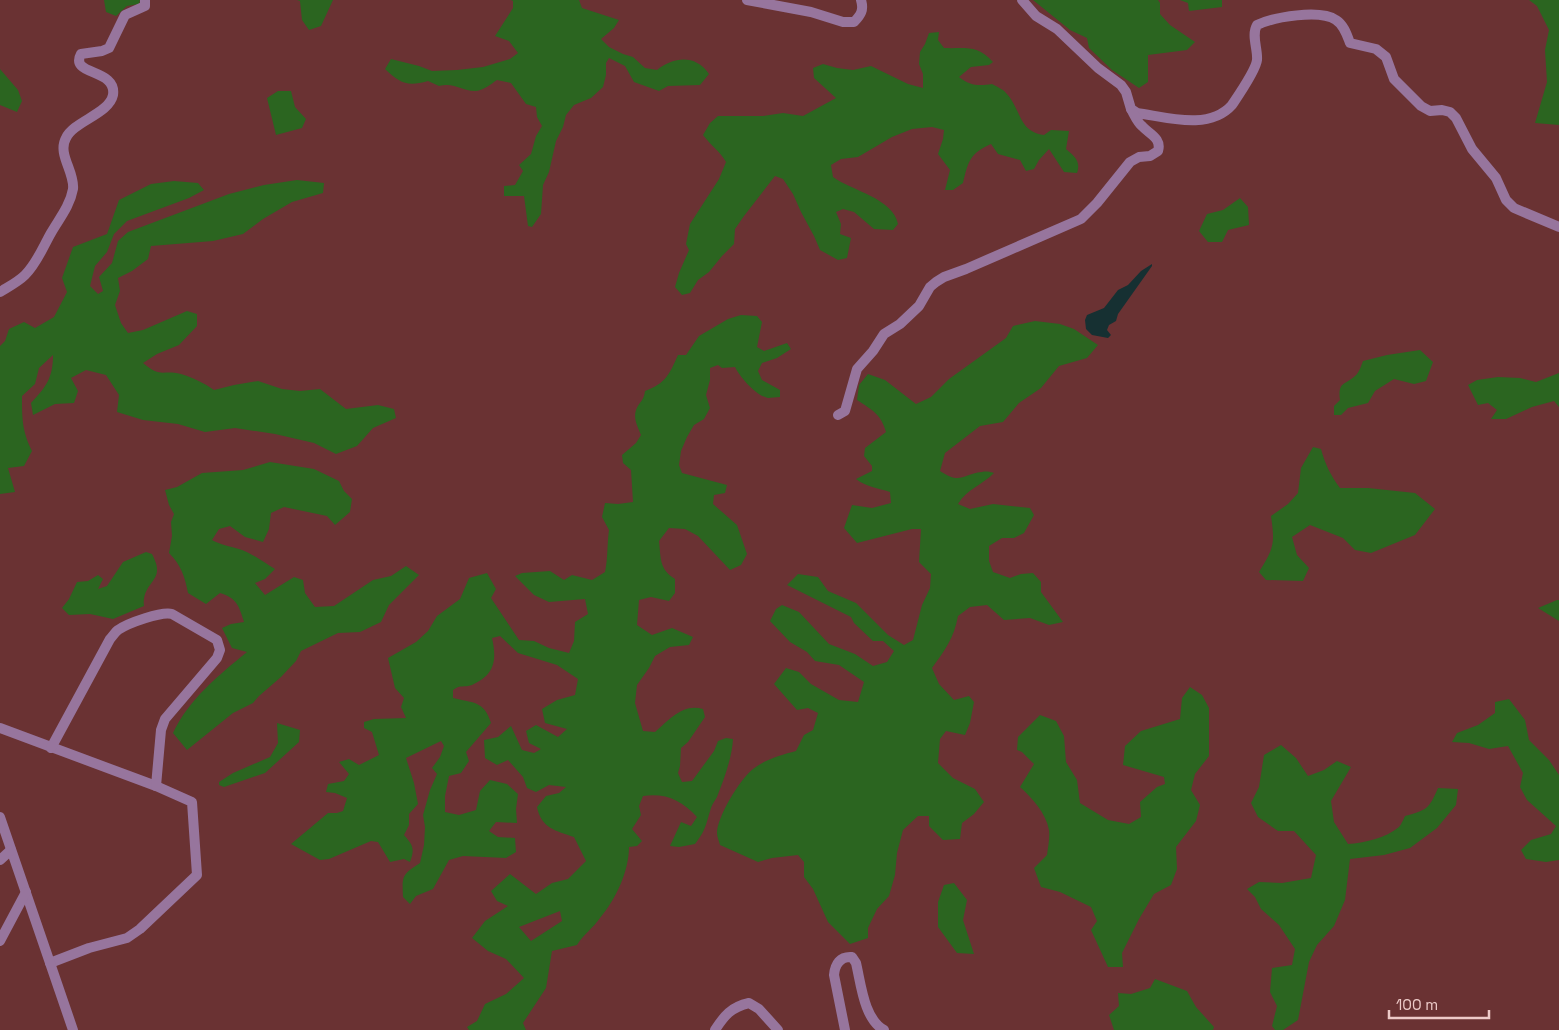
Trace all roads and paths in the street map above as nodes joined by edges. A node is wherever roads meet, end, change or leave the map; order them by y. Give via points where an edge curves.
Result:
1 (145, 0) edge
2 (747, 0) edge
3 (861, 0) edge
4 (1022, 0) edge
5 (1132, 109) junction
6 (1559, 227) edge
7 (0, 292) edge
8 (838, 415) dead end
9 (0, 728) edge
10 (51, 748) junction
11 (156, 786) junction
12 (0, 817) edge
13 (11, 850) junction
14 (0, 860) edge
15 (26, 892) junction
16 (0, 941) edge
17 (50, 963) junction
18 (73, 1030) edge
19 (715, 1030) edge
20 (778, 1030) edge
21 (845, 1030) edge
22 (884, 1030) edge

1 - 7 street via 145,6 125,15 108,48 81,54 79,58 84,69 107,79 113,87 112,96 108,104 70,131 65,139 73,189 66,210 25,276
2 - 3 street via 854,22 863,8
4 - 5 street via 1036,16 1057,29 1121,85
5 - 6 street via 1185,120 1214,117 1227,111 1256,66 1254,29 1257,25 1286,16 1328,16 1341,24 1350,43 1376,49 1386,57 1394,79 1421,106 1430,111 1450,112 1456,118 1472,149 1496,178 1506,200 1514,208
5 - 8 street via 1140,125 1157,139 1158,151 1130,162 1081,219 936,282 919,306 884,334 873,352 857,368 845,411
9 - 10 street
10 - 11 street
10 - 11 street via 110,639 119,630 167,612 217,640 220,650 217,658 165,719
11 - 17 street via 192,802 197,875 140,930 127,938
12 - 13 street
13 - 14 street
13 - 15 street
15 - 16 street
15 - 17 street
17 - 18 street
19 - 20 street via 725,1014 749,1003
21 - 22 street via 834,967 846,957 852,957 856,963 867,1007

